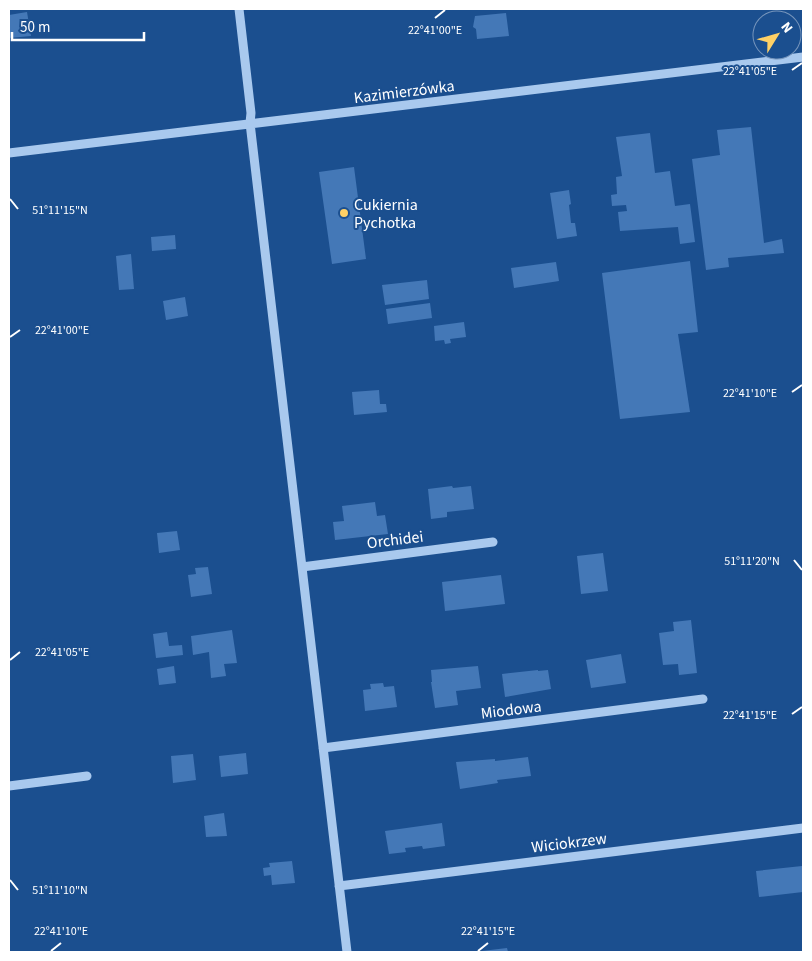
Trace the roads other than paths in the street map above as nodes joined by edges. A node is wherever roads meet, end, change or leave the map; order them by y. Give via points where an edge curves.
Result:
1 (239, 9) edge
2 (803, 57) edge
3 (250, 123) junction
4 (9, 153) edge
5 (493, 542) dead end
6 (302, 567) junction
7 (702, 699) dead end
8 (323, 748) junction
9 (87, 776) dead end
10 (9, 786) edge
11 (803, 828) edge
12 (339, 886) junction
13 (347, 952) edge

1 - 3 street
2 - 3 street, Kazimierzówka
3 - 4 street, Kazimierzówka
3 - 6 street
5 - 6 street, Orchidei
6 - 8 street
7 - 8 street, Miodowa
8 - 12 street
9 - 10 street
11 - 12 street, Wiciokrzew
12 - 13 street

